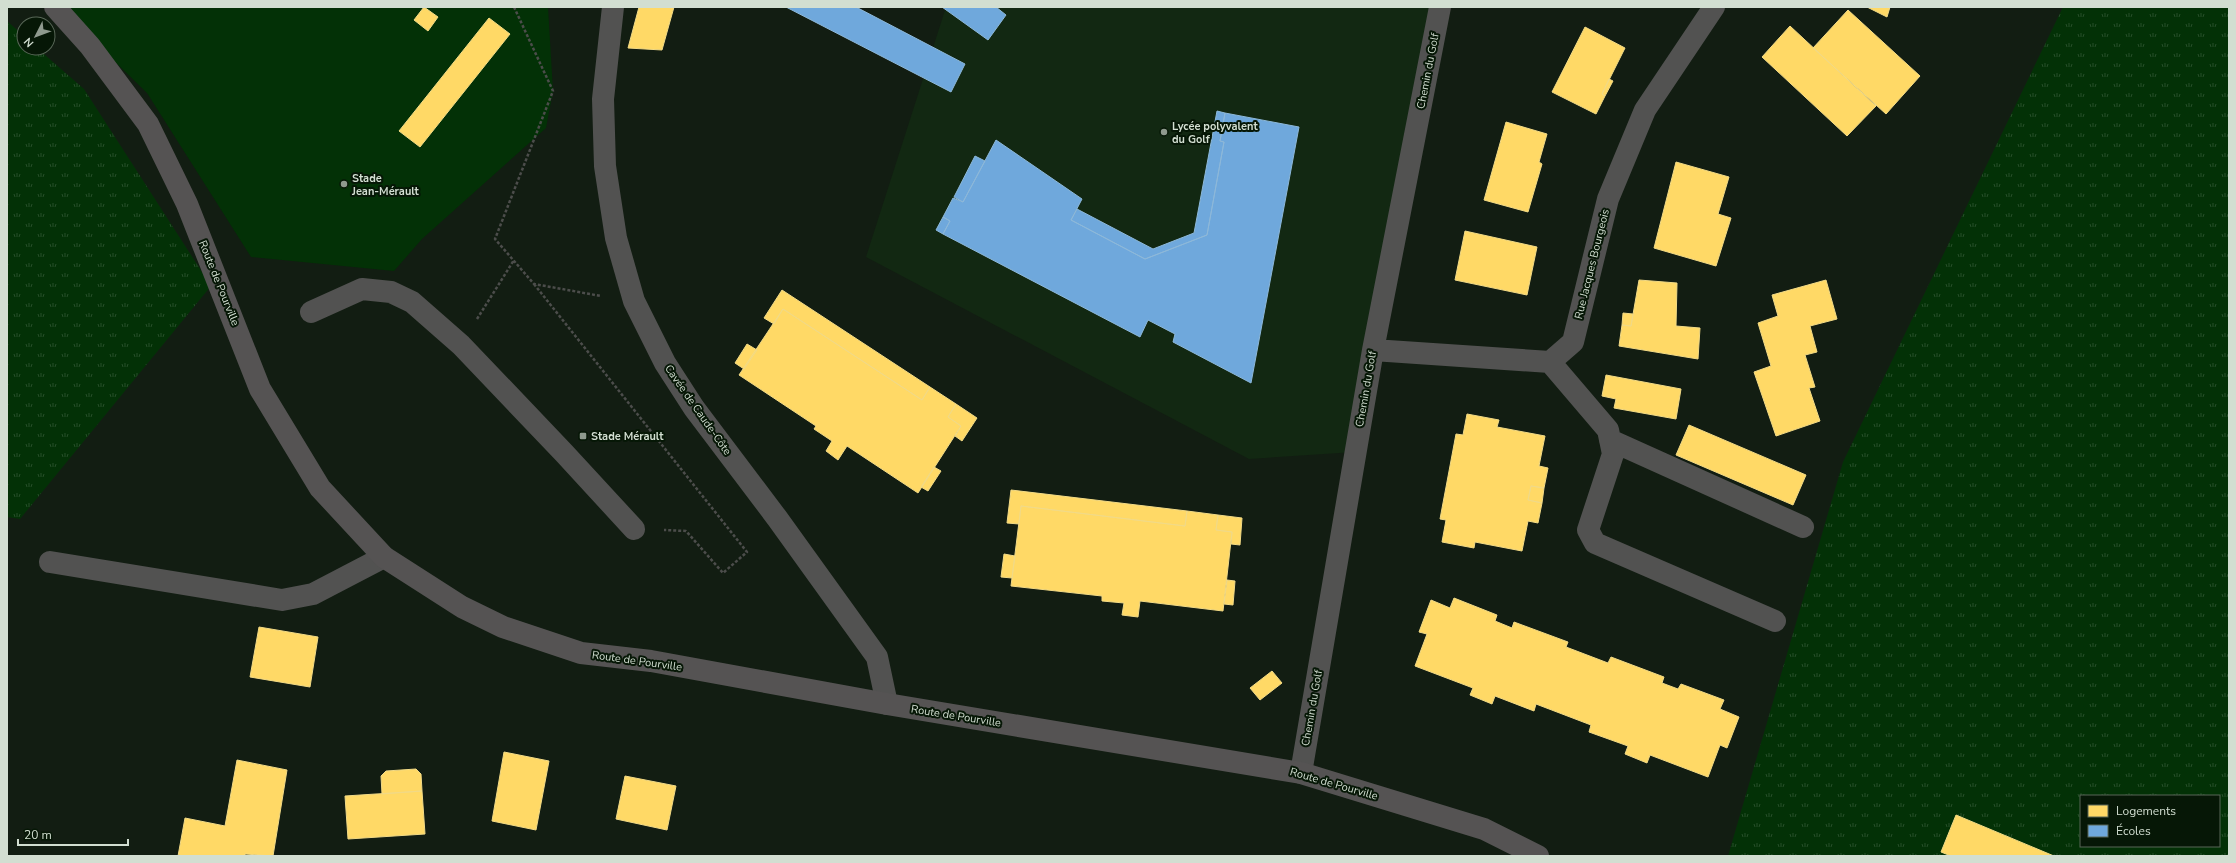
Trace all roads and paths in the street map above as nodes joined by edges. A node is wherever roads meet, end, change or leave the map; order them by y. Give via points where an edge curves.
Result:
1 (55, 7) edge
2 (514, 7) edge
3 (613, 7) edge
4 (1440, 7) edge
5 (1714, 7) edge
6 (514, 260) junction
7 (534, 284) junction
8 (634, 301) junction
9 (311, 312) dead end
10 (460, 345) junction
11 (1373, 350) junction
12 (1550, 362) junction
13 (1610, 440) junction
14 (1803, 527) dead end
15 (634, 529) joint
16 (384, 557) junction
17 (50, 562) dead end
18 (1776, 621) dead end
19 (887, 704) junction
20 (1301, 773) junction
21 (1538, 856) edge

1 - 16 main road, Route de Pourville via 94,52 148,124 187,204 260,388 287,435 320,488
2 - 6 path via 554,91 495,239
3 - 8 street, Cavée de Caude-Côte via 603,99 605,166 616,238
4 - 11 street, Chemin du Golf
5 - 12 street, Rue Jacques Bourgeois via 1645,110 1608,199 1572,342
6 - 7 path
6 - 10 path
7 - 8 path
7 - 15 path via 747,552 723,573 686,531
8 - 19 street, Cavée de Caude-Côte via 665,363 694,408 877,657
9 - 10 street via 362,289 391,292 412,302
10 - 15 street
11 - 12 street
11 - 20 street, Chemin du Golf
12 - 13 street via 1608,430
13 - 14 street
13 - 18 street via 1613,454 1588,530 1595,543
16 - 17 street via 313,594 282,600
16 - 19 main road, Route de Pourville via 462,607 503,627 581,653 651,661
19 - 20 main road, Route de Pourville
20 - 21 main road, Route de Pourville via 1484,829

